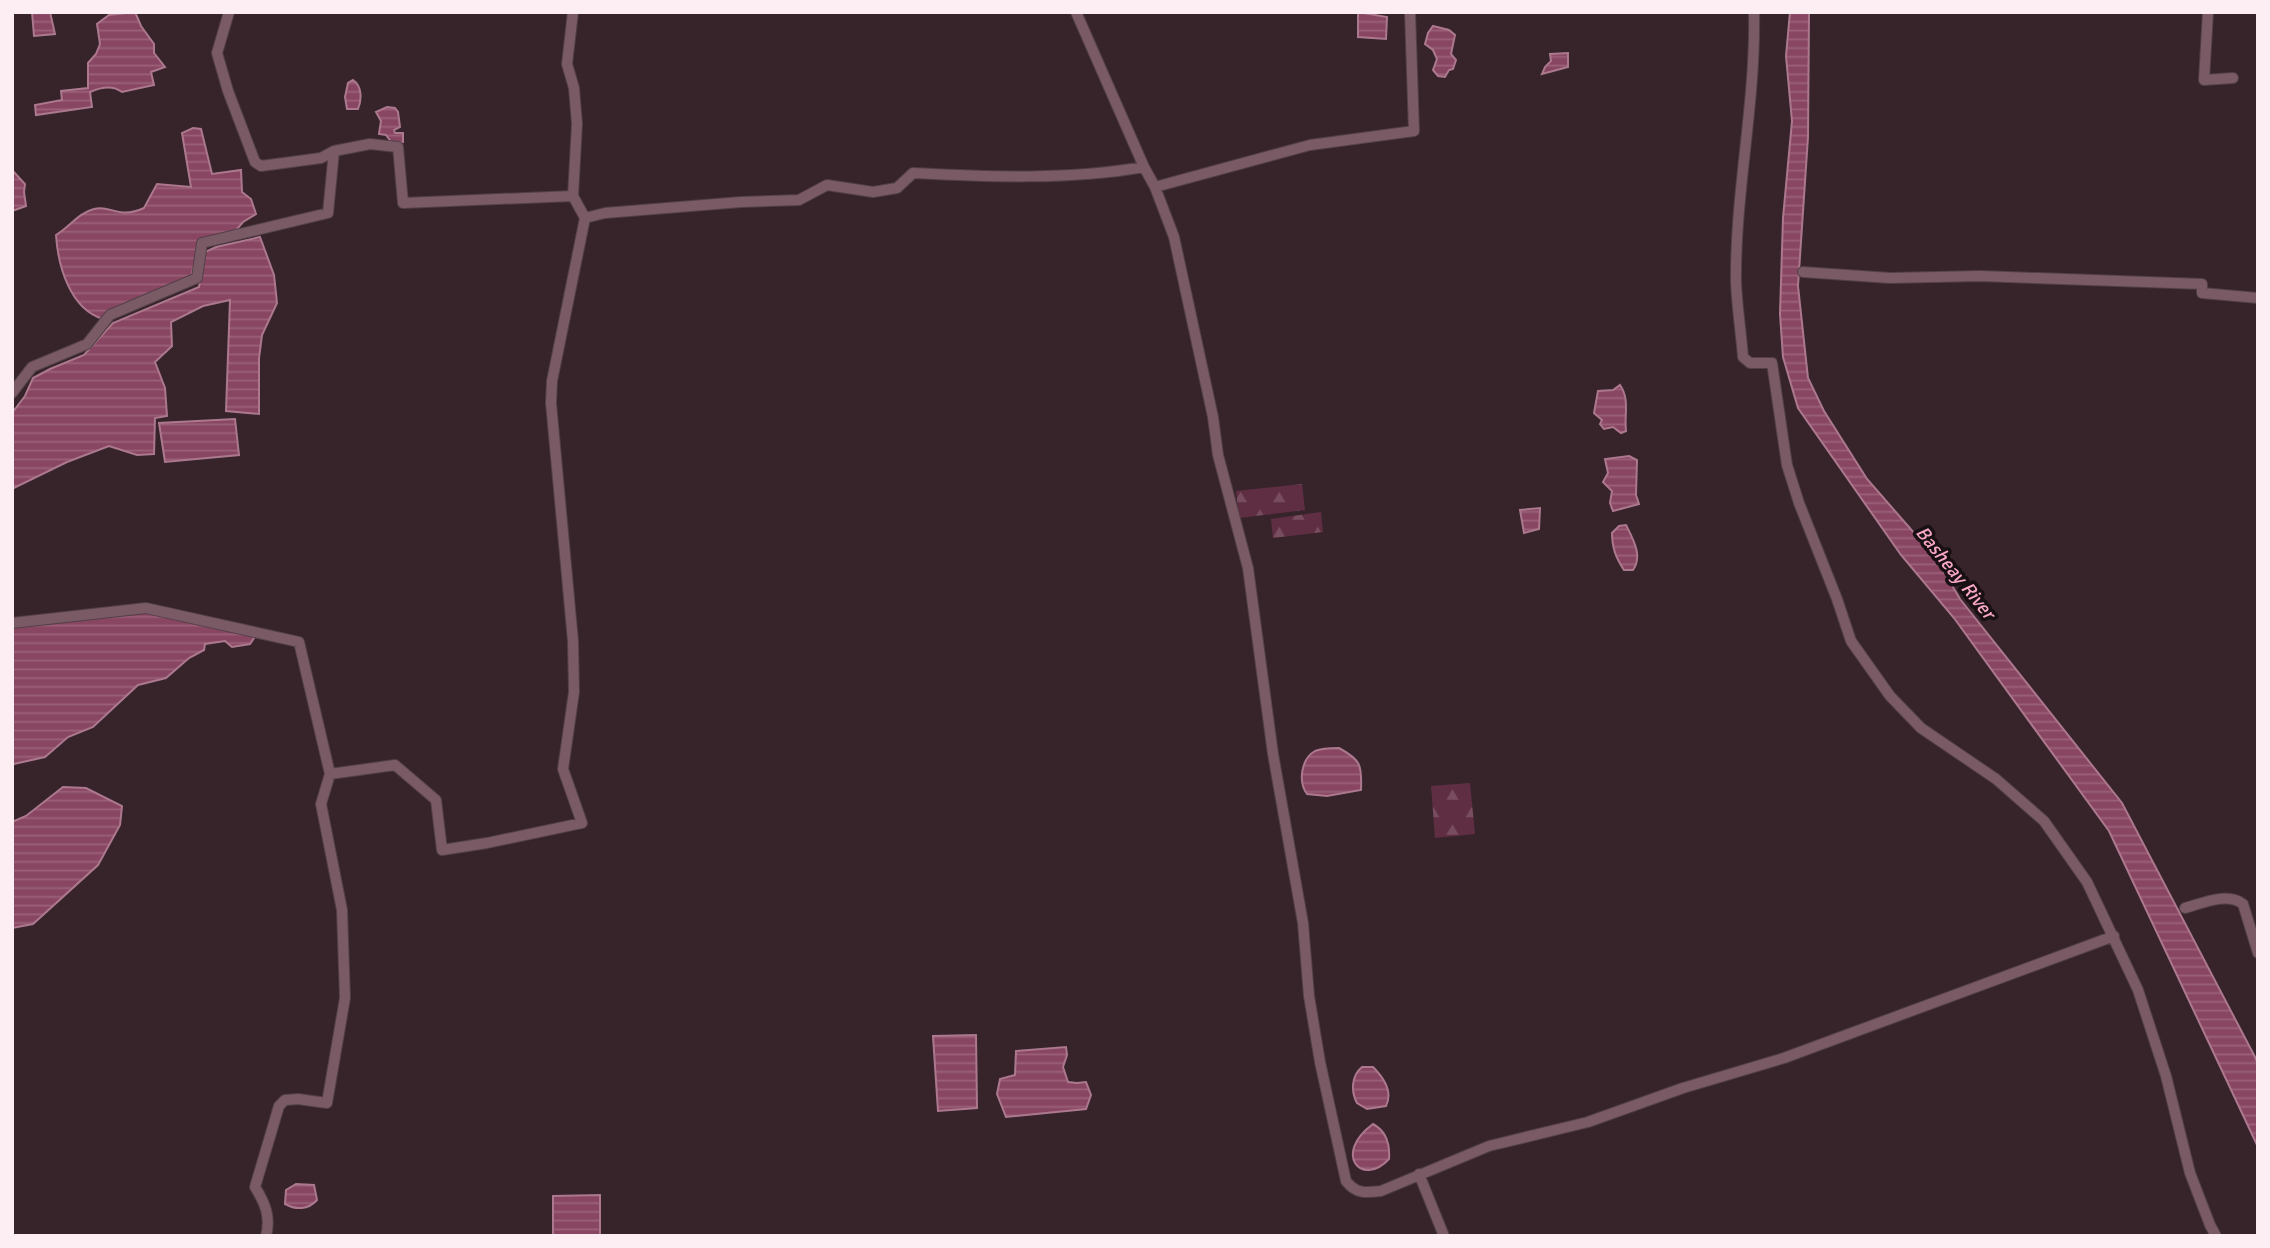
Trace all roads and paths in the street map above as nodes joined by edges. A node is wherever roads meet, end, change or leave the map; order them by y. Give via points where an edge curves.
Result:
1 (229, 12) edge
2 (573, 12) edge
3 (1076, 12) edge
4 (1410, 12) edge
5 (1754, 12) edge
6 (2208, 12) edge
7 (2233, 78) dead end
8 (334, 151) junction
9 (1144, 167) junction
10 (1155, 187) junction
11 (573, 196) junction
12 (585, 218) junction
13 (1803, 272) dead end
14 (2258, 298) edge
15 (12, 393) edge
16 (12, 623) edge
17 (330, 774) junction
18 (2185, 908) dead end
19 (2114, 936) junction
20 (2258, 953) edge
21 (1419, 1174) junction
22 (266, 1236) edge
23 (1444, 1236) edge
24 (2216, 1236) edge

1 - 8 street via 217,53 255,162 261,166 321,158
2 - 11 street via 567,64 576,124
3 - 9 street
4 - 10 street via 1414,131 1310,145
5 - 19 street via 1753,92 1736,282 1743,357 1750,363 1772,363 1787,465 1851,641 1889,696 1921,728 1996,779 2044,821 2087,882
6 - 7 street via 2204,79
8 - 11 street via 370,144 398,147 403,203
8 - 15 street via 328,213 202,243 197,278 110,314 87,344 32,367
9 - 10 street
9 - 12 street via 1107,174 913,173 897,188 873,192 827,186 799,200
10 - 21 street via 1174,237 1220,466 1248,568 1273,754 1303,923 1309,996 1346,1181 1353,1190 1366,1193
11 - 12 street
12 - 17 street via 551,403 573,641 574,692 564,769 582,823 442,850 436,800 395,765
13 - 14 street via 2202,284 2202,293
16 - 17 street via 146,608 299,642
17 - 22 street via 321,804 342,910 343,1011 327,1103 298,1099 285,1100 279,1106 256,1186 268,1212
18 - 20 street via 2226,898 2240,901
19 - 21 street via 1784,1058 1588,1122 1489,1146
19 - 24 street via 2138,990 2190,1173
21 - 23 street

